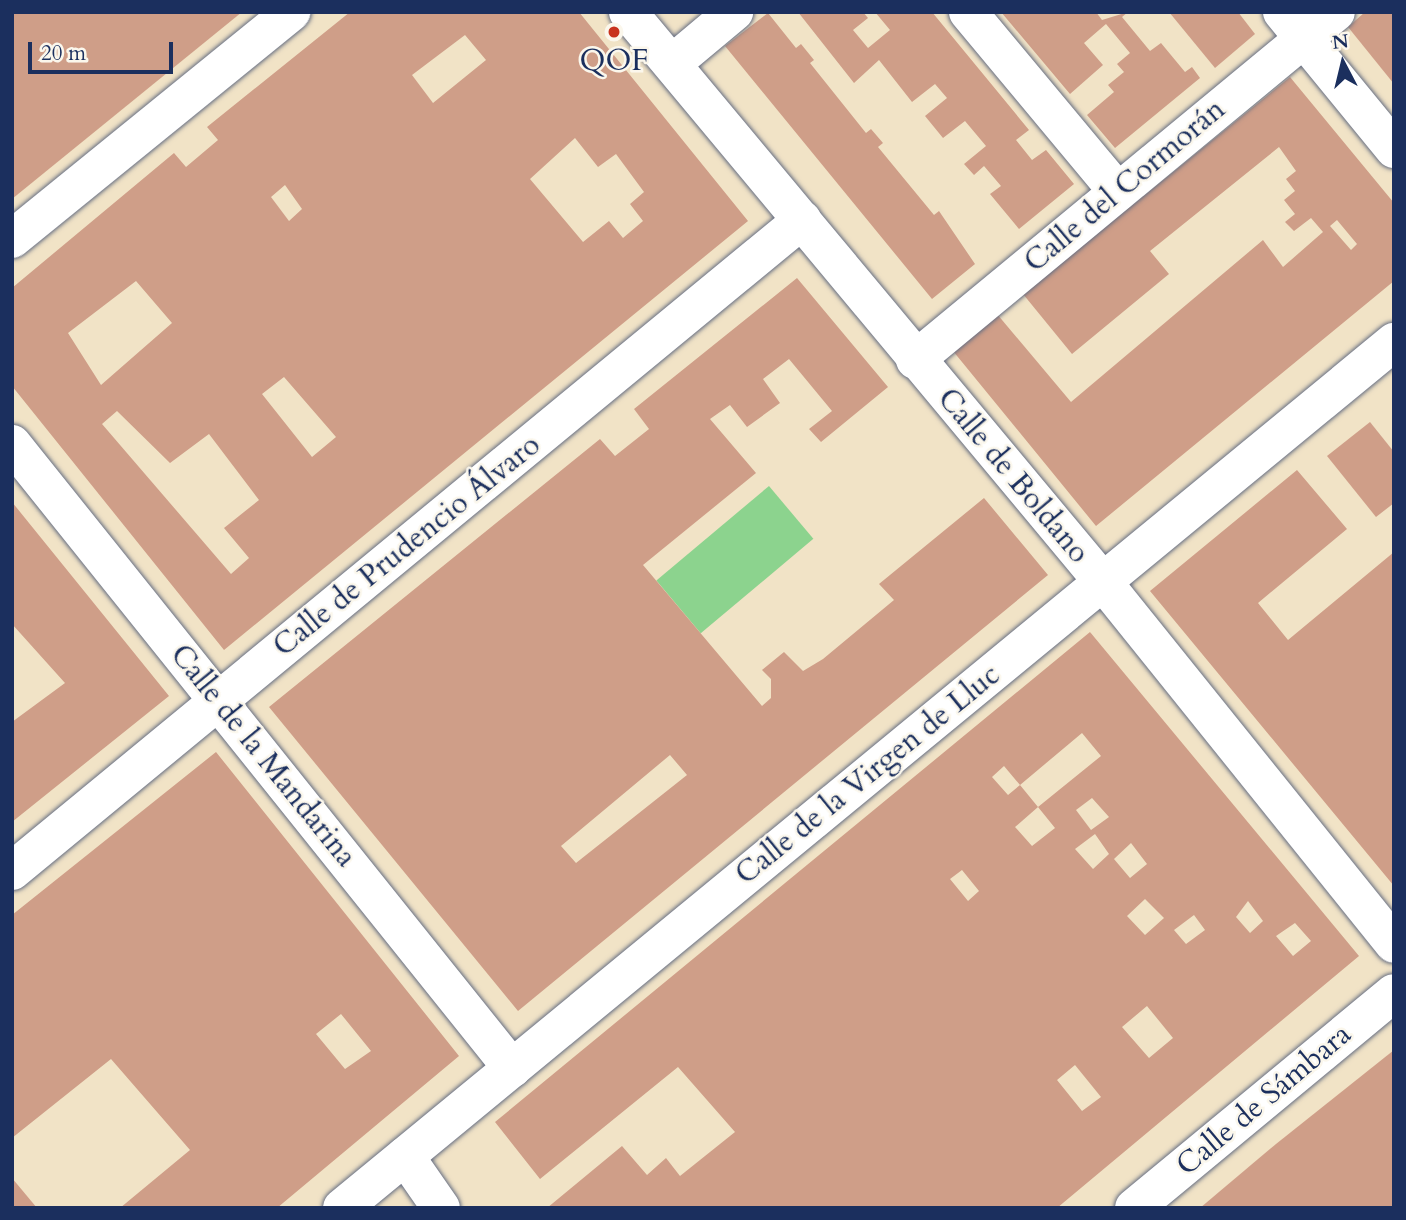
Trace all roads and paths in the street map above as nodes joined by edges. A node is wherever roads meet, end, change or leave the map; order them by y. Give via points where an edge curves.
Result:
1 (292, 12) edge
2 (628, 12) edge
3 (734, 12) edge
4 (968, 12) edge
5 (1336, 12) edge
6 (1293, 26) edge
7 (673, 63) junction
8 (1394, 149) edge
9 (1118, 192) junction
10 (802, 220) junction
11 (12, 239) edge
12 (1394, 342) edge
13 (915, 360) junction
14 (12, 444) edge
15 (1103, 582) junction
16 (219, 701) junction
17 (12, 871) edge
18 (1394, 944) edge
19 (1394, 993) edge
20 (512, 1068) junction
21 (405, 1156) junction
22 (342, 1208) edge
23 (441, 1208) edge
24 (1134, 1208) edge

1 - 11 street
2 - 7 street, Calle de Boldano
3 - 7 street
4 - 9 street
5 - 6 street, Calle del Cormorán
6 - 8 street
6 - 9 street, Calle del Cormorán
7 - 10 street, Calle de Boldano
9 - 13 street, Calle del Cormorán
10 - 13 street, Calle de Boldano
10 - 16 street, Calle de Prudencio Álvaro
12 - 15 street, Calle de la Virgen de Lluc
13 - 15 street, Calle de Boldano
14 - 16 street, Calle de la Mandarina
15 - 18 street, Calle de Boldano
15 - 20 street, Calle de la Virgen de Lluc
16 - 17 street, Calle de Prudencio Álvaro
16 - 20 street, Calle de la Mandarina
19 - 24 street, Calle de Sámbara
20 - 21 street, Calle de la Virgen de Lluc
21 - 22 street, Calle de la Virgen de Lluc
21 - 23 street

